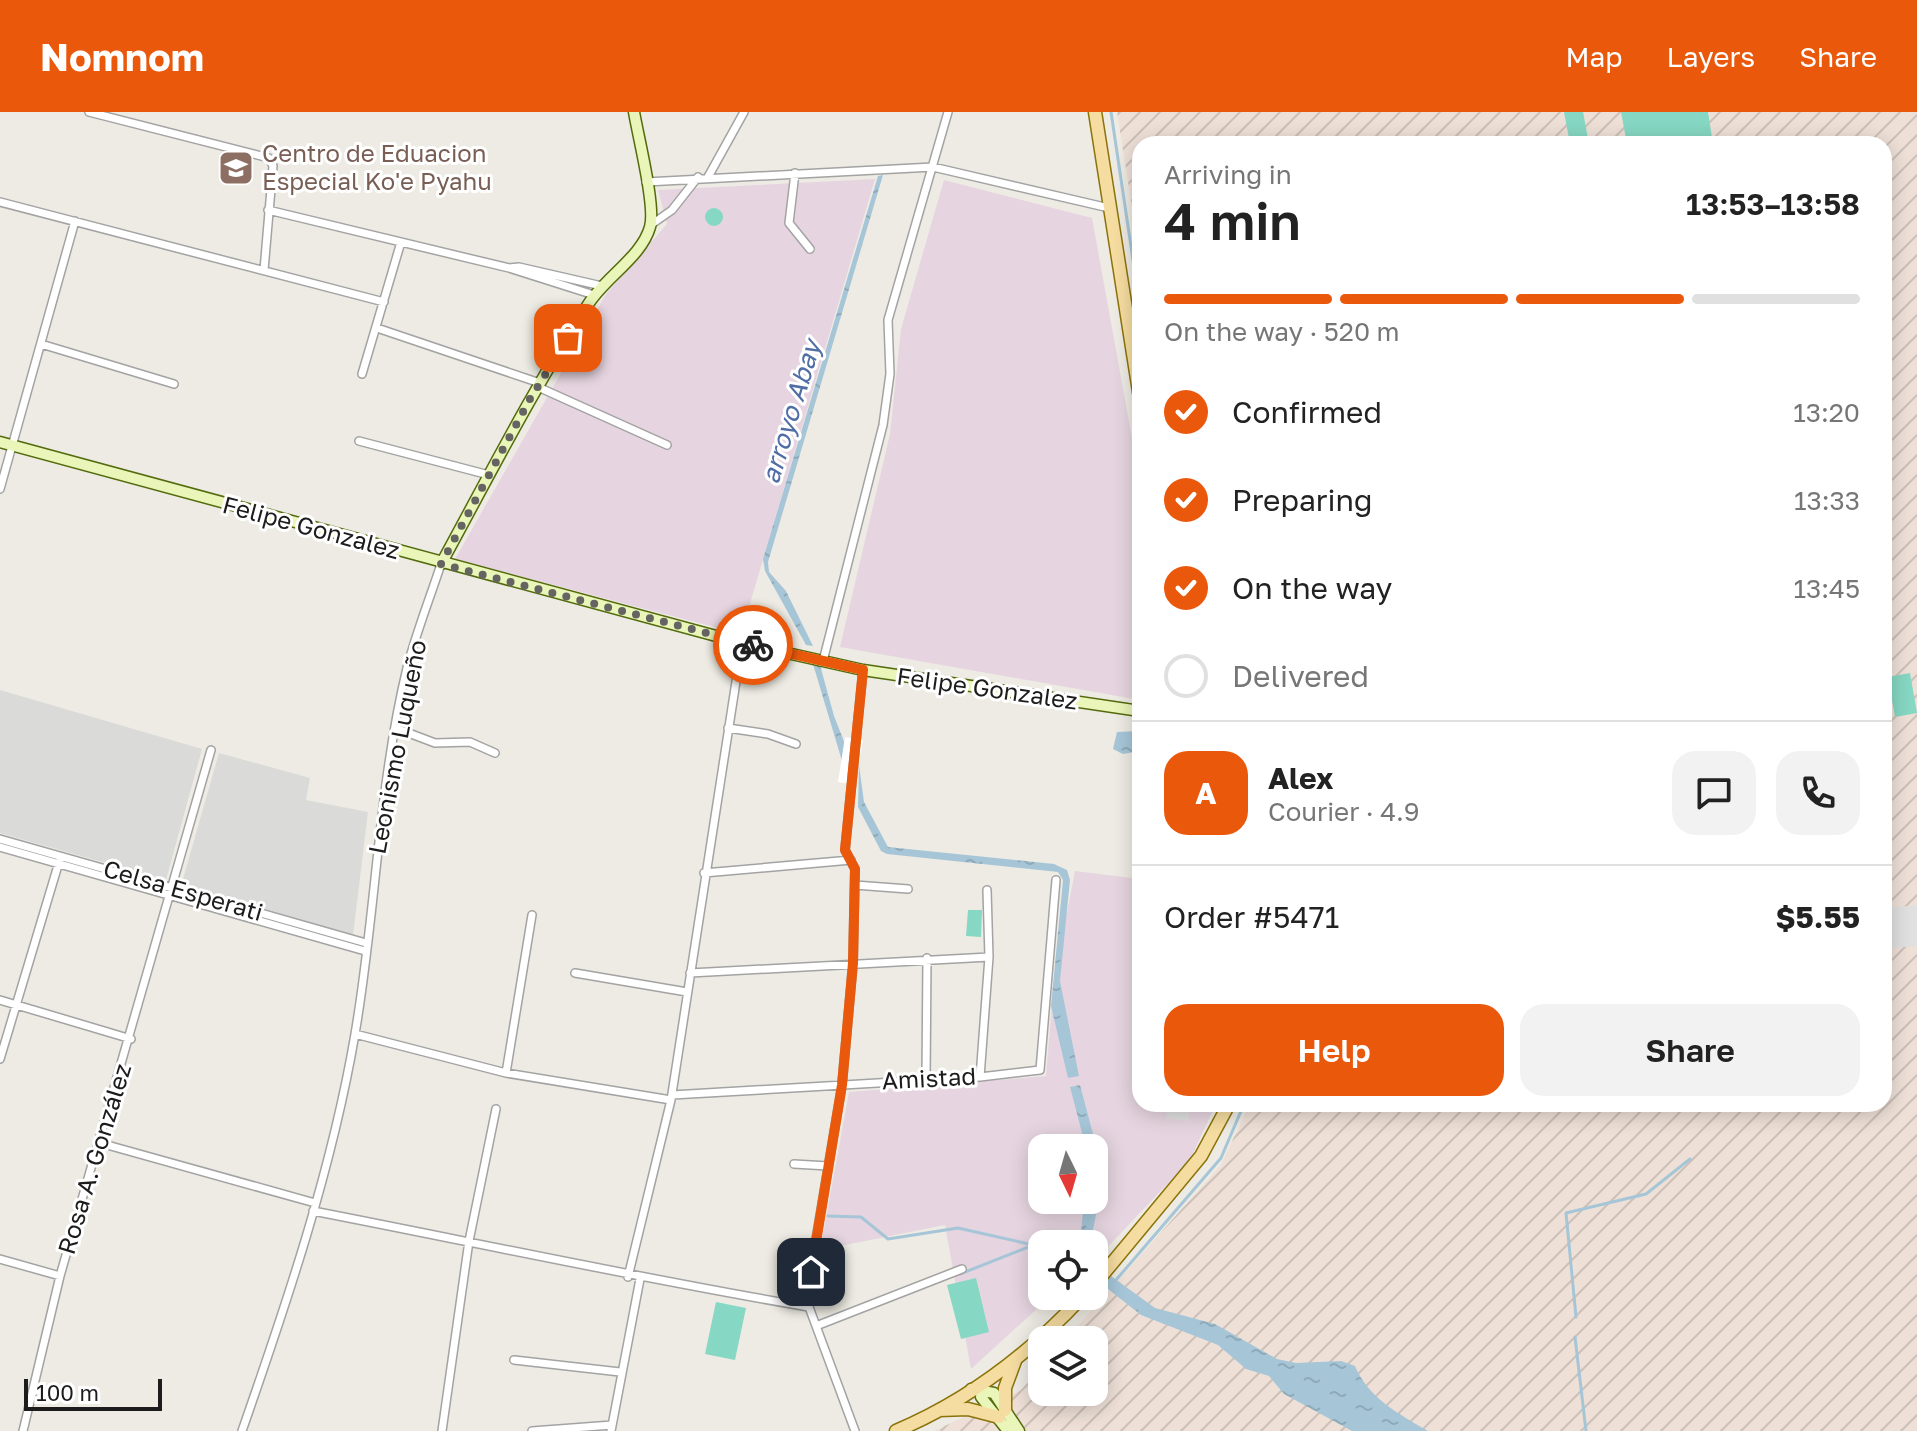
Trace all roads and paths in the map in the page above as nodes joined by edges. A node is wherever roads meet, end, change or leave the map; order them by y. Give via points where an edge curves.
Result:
1 (89, 112) edge
2 (634, 112) edge
3 (744, 112) edge
4 (948, 112) edge
5 (1095, 112) edge
6 (933, 167) junction
7 (795, 173) junction
8 (698, 177) junction
9 (708, 177) junction
10 (646, 182) junction
11 (0, 202) edge
12 (1109, 208) junction
13 (268, 210) junction
14 (75, 221) junction
15 (652, 224) junction
16 (401, 242) junction
17 (810, 249) dead end
18 (509, 268) junction
19 (264, 270) junction
20 (602, 286) junction
21 (594, 295) junction
22 (384, 302) junction
23 (377, 328) junction
24 (41, 344) junction
25 (1132, 349) edge
26 (362, 374) dead end
27 (174, 384) dead end
28 (539, 385) junction
29 (359, 441) dead end
30 (0, 442) edge
31 (13, 445) junction
32 (667, 445) dead end
33 (489, 475) junction
34 (0, 489) edge
35 (441, 564) junction
36 (742, 643) junction
37 (823, 661) junction
38 (863, 670) junction
39 (1132, 710) edge
40 (728, 728) junction
41 (398, 729) junction
42 (796, 744) dead end
43 (211, 750) dead end
44 (495, 753) dead end
45 (0, 839) edge
46 (0, 847) edge
47 (60, 860) junction
48 (851, 860) junction
49 (704, 873) junction
50 (1056, 880) dead end
51 (855, 885) junction
52 (908, 889) dead end
53 (987, 890) dead end
54 (170, 892) junction
55 (532, 915) dead end
56 (366, 947) junction
57 (989, 957) junction
58 (927, 958) junction
59 (853, 963) junction
60 (575, 973) dead end
61 (690, 973) junction
62 (687, 992) junction
63 (0, 1000) edge
64 (17, 1005) junction
65 (355, 1034) junction
66 (131, 1039) junction
67 (0, 1059) edge
68 (506, 1073) junction
69 (980, 1077) junction
70 (926, 1079) junction
71 (842, 1085) junction
72 (672, 1097) junction
73 (496, 1109) dead end
74 (1225, 1112) edge
75 (100, 1143) junction
76 (794, 1164) dead end
77 (828, 1166) junction
78 (314, 1207) junction
79 (469, 1241) junction
80 (0, 1259) edge
81 (962, 1269) dead end
82 (1108, 1269) edge
83 (60, 1276) junction
84 (628, 1277) junction
85 (640, 1279) junction
86 (809, 1307) junction
87 (1068, 1310) edge
88 (816, 1326) junction
89 (514, 1360) dead end
90 (1015, 1361) junction
91 (620, 1372) junction
92 (978, 1386) junction
93 (939, 1410) junction
94 (1002, 1414) junction
95 (612, 1428) edge
96 (23, 1431) edge
97 (242, 1431) edge
98 (442, 1431) edge
99 (532, 1431) edge
100 (855, 1431) edge
101 (896, 1431) edge
102 (1008, 1431) edge
103 (1019, 1431) edge

1 - 13 street via 269,158 273,166
2 - 10 street
3 - 9 street
4 - 6 street
5 - 12 main road
6 - 7 street
6 - 12 street
6 - 37 street via 888,320 890,374 883,425
7 - 9 street
7 - 17 street via 789,223
8 - 9 street
8 - 10 street
8 - 15 street via 672,210
10 - 15 street
11 - 14 street
12 - 25 main road
13 - 16 street
13 - 19 street
14 - 19 street
14 - 24 street
15 - 20 street, Leonismo Luqueño
16 - 18 street
16 - 22 street
18 - 20 street
18 - 21 street
19 - 22 street
20 - 21 street, Leonismo Luqueño
21 - 28 street, Leonismo Luqueño
22 - 23 street
23 - 26 street
23 - 28 street
24 - 27 street
24 - 31 street
28 - 32 street
28 - 33 street, Leonismo Luqueño
29 - 33 street
30 - 31 street, Felipe Gonzalez
31 - 34 street
31 - 35 street, Felipe Gonzalez
33 - 35 street, Leonismo Luqueño
35 - 36 street, Felipe Gonzalez
35 - 41 street, Leonismo Luqueño via 407,668
36 - 37 street, Felipe Gonzalez
36 - 40 street
37 - 38 street, Felipe Gonzalez
38 - 39 street, Felipe Gonzalez
38 - 48 street via 845,850
40 - 42 street
40 - 49 street
41 - 44 street via 435,743 474,743
41 - 56 street, Leonismo Luqueño
43 - 54 street, Rosa A. González
45 - 47 street, Celsa Esperati
46 - 47 street, Celsa Esperati
47 - 54 street, Celsa Esperati
47 - 64 street
48 - 49 street
48 - 51 street
49 - 61 street
50 - 69 street, Amistad via 1042,1068
51 - 52 street
51 - 59 street
53 - 57 street
54 - 56 street, Celsa Esperati
54 - 66 street, Rosa A. González
55 - 68 street
56 - 65 street, Leonismo Luqueño
57 - 58 street
57 - 69 street
58 - 59 street
58 - 70 street
59 - 61 street
59 - 71 street
60 - 62 street
61 - 62 street
62 - 72 street
63 - 64 street
64 - 66 street
64 - 67 street
65 - 68 street, Amistad
65 - 78 street, Leonismo Luqueño
66 - 75 street, Rosa A. González
68 - 72 street, Amistad
69 - 70 street, Amistad
70 - 71 street, Amistad
71 - 72 street, Amistad
71 - 77 street
72 - 84 street
73 - 79 street
74 - 82 main road via 1201,1156
75 - 78 street
75 - 83 street, Rosa A. González
76 - 77 street
77 - 86 street
78 - 79 street
78 - 97 street, Leonismo Luqueño
79 - 84 street
79 - 98 street
80 - 83 street
81 - 88 street
83 - 96 street, Rosa A. González
84 - 85 street
85 - 86 street
85 - 91 street
86 - 88 street
87 - 90 main road
88 - 100 street
89 - 91 street
90 - 92 main road
90 - 94 main road
91 - 95 street
92 - 93 main road
92 - 94 street via 994,1393
93 - 94 main road
93 - 101 main road
94 - 102 street
94 - 103 street
95 - 99 street

